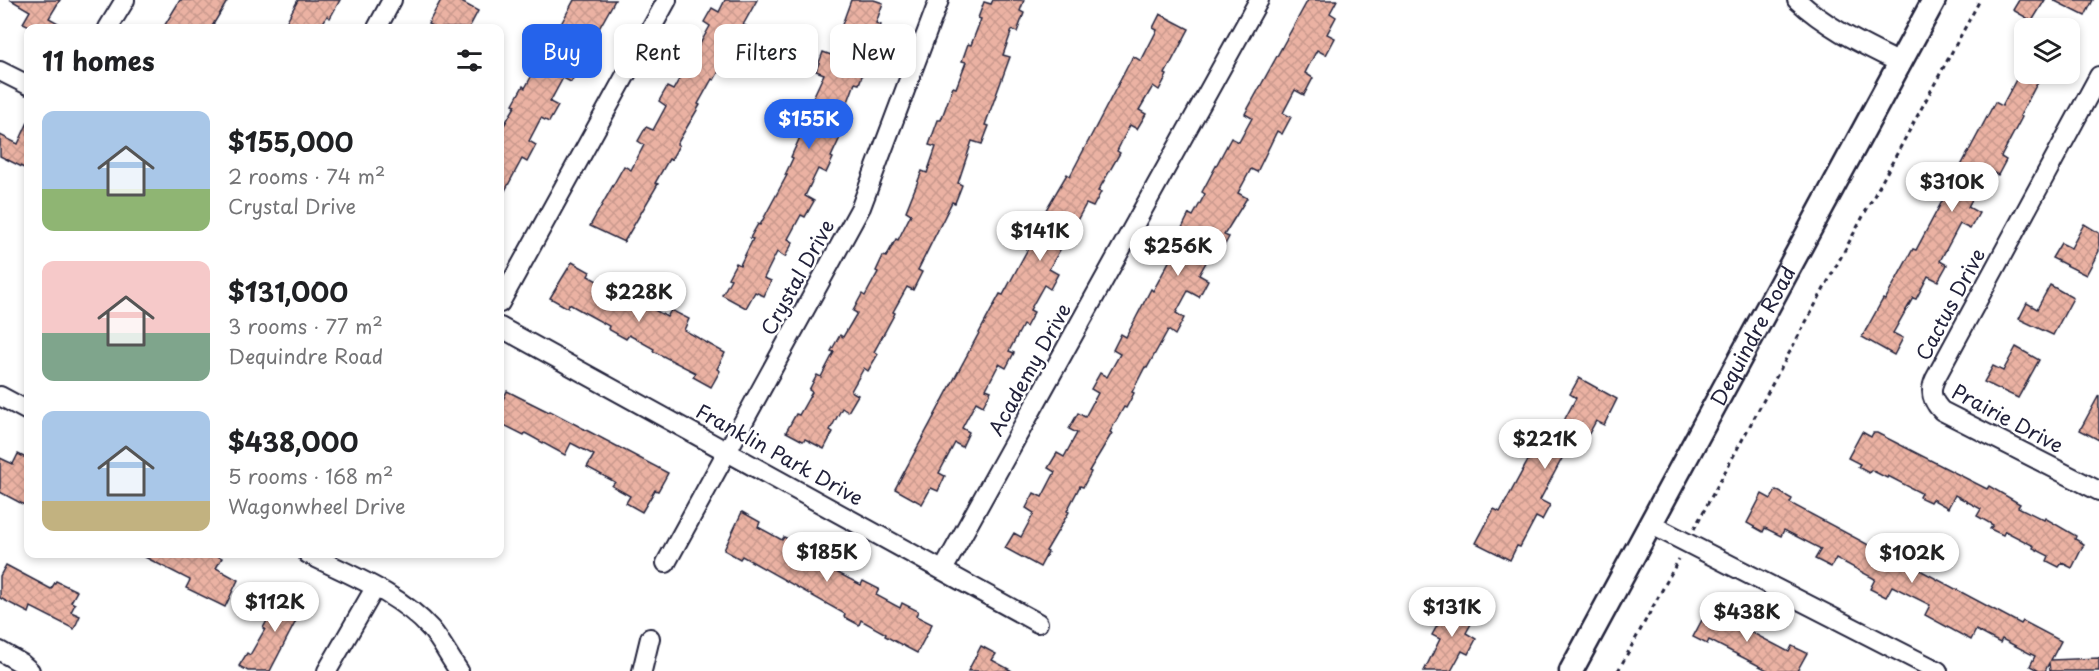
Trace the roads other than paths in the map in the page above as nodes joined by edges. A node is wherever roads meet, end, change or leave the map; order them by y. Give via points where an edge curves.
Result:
1 (125, 0) edge
2 (392, 0) edge
3 (667, 0) edge
4 (939, 0) edge
5 (1259, 0) edge
6 (1797, 0) edge
7 (1928, 2) edge
8 (110, 24) edge
9 (378, 24) edge
10 (1900, 63) junction
11 (0, 71) edge
12 (2099, 76) edge
13 (24, 84) edge
14 (504, 296) edge
15 (504, 329) edge
16 (0, 396) edge
17 (1932, 397) joint
18 (24, 409) edge
19 (728, 451) junction
20 (2099, 492) edge
21 (1650, 524) junction
22 (316, 558) edge
23 (666, 563) dead end
24 (943, 570) junction
25 (375, 588) junction
26 (1038, 623) dead end
27 (651, 638) dead end
28 (0, 651) edge
29 (30, 671) edge
30 (327, 671) edge
31 (459, 671) edge
32 (642, 671) edge
33 (1570, 671) edge
34 (1938, 671) edge

1 - 8 street
2 - 9 street
3 - 14 street
4 - 19 street, Crystal Drive via 861,207
5 - 24 street, Academy Drive
6 - 10 street via 1812,14
7 - 10 main road, Dequindre Road
10 - 21 main road, Dequindre Road
11 - 13 street
12 - 17 street, Cactus Drive via 1935,379
15 - 19 street, Franklin Park Drive
16 - 18 street
17 - 20 street, Prairie Drive via 1942,411
19 - 23 street, Crystal Drive
19 - 24 street, Franklin Park Drive
21 - 33 main road, Dequindre Road
21 - 34 street
22 - 25 street
24 - 26 street, Franklin Park Drive
25 - 30 street
25 - 31 street via 418,615 444,645
27 - 32 street
28 - 29 street

